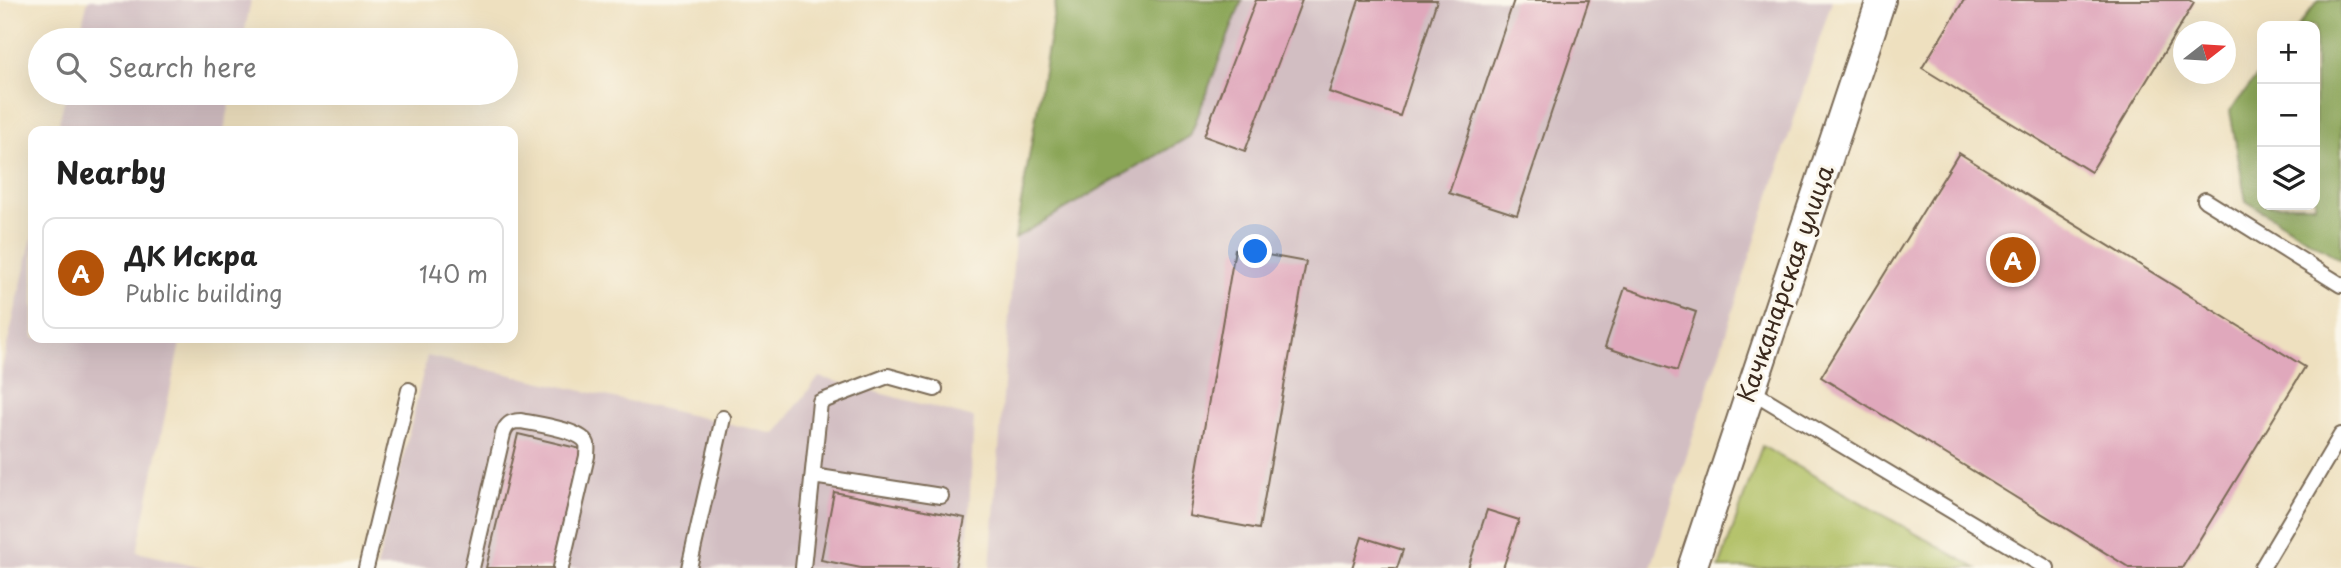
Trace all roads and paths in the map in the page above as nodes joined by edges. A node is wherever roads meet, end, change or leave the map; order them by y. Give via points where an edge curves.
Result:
1 (1881, 0) edge
2 (2205, 200) dead end
3 (2341, 285) edge
4 (934, 388) dead end
5 (409, 390) dead end
6 (1750, 390) junction
7 (723, 418) dead end
8 (2341, 435) edge
9 (813, 476) junction
10 (941, 496) dead end
11 (366, 568) edge
12 (471, 568) edge
13 (561, 568) edge
14 (689, 568) edge
15 (803, 568) edge
16 (1692, 568) edge
17 (2047, 568) edge
18 (2262, 568) edge

1 - 6 street, Качканарская улица
2 - 3 lane
4 - 9 lane via 888,376 820,402
5 - 11 lane
6 - 16 street, Качканарская улица
6 - 17 lane
7 - 14 lane
8 - 18 lane
9 - 10 lane
9 - 15 lane
12 - 13 lane via 503,434 506,426 521,421 573,433 587,444

